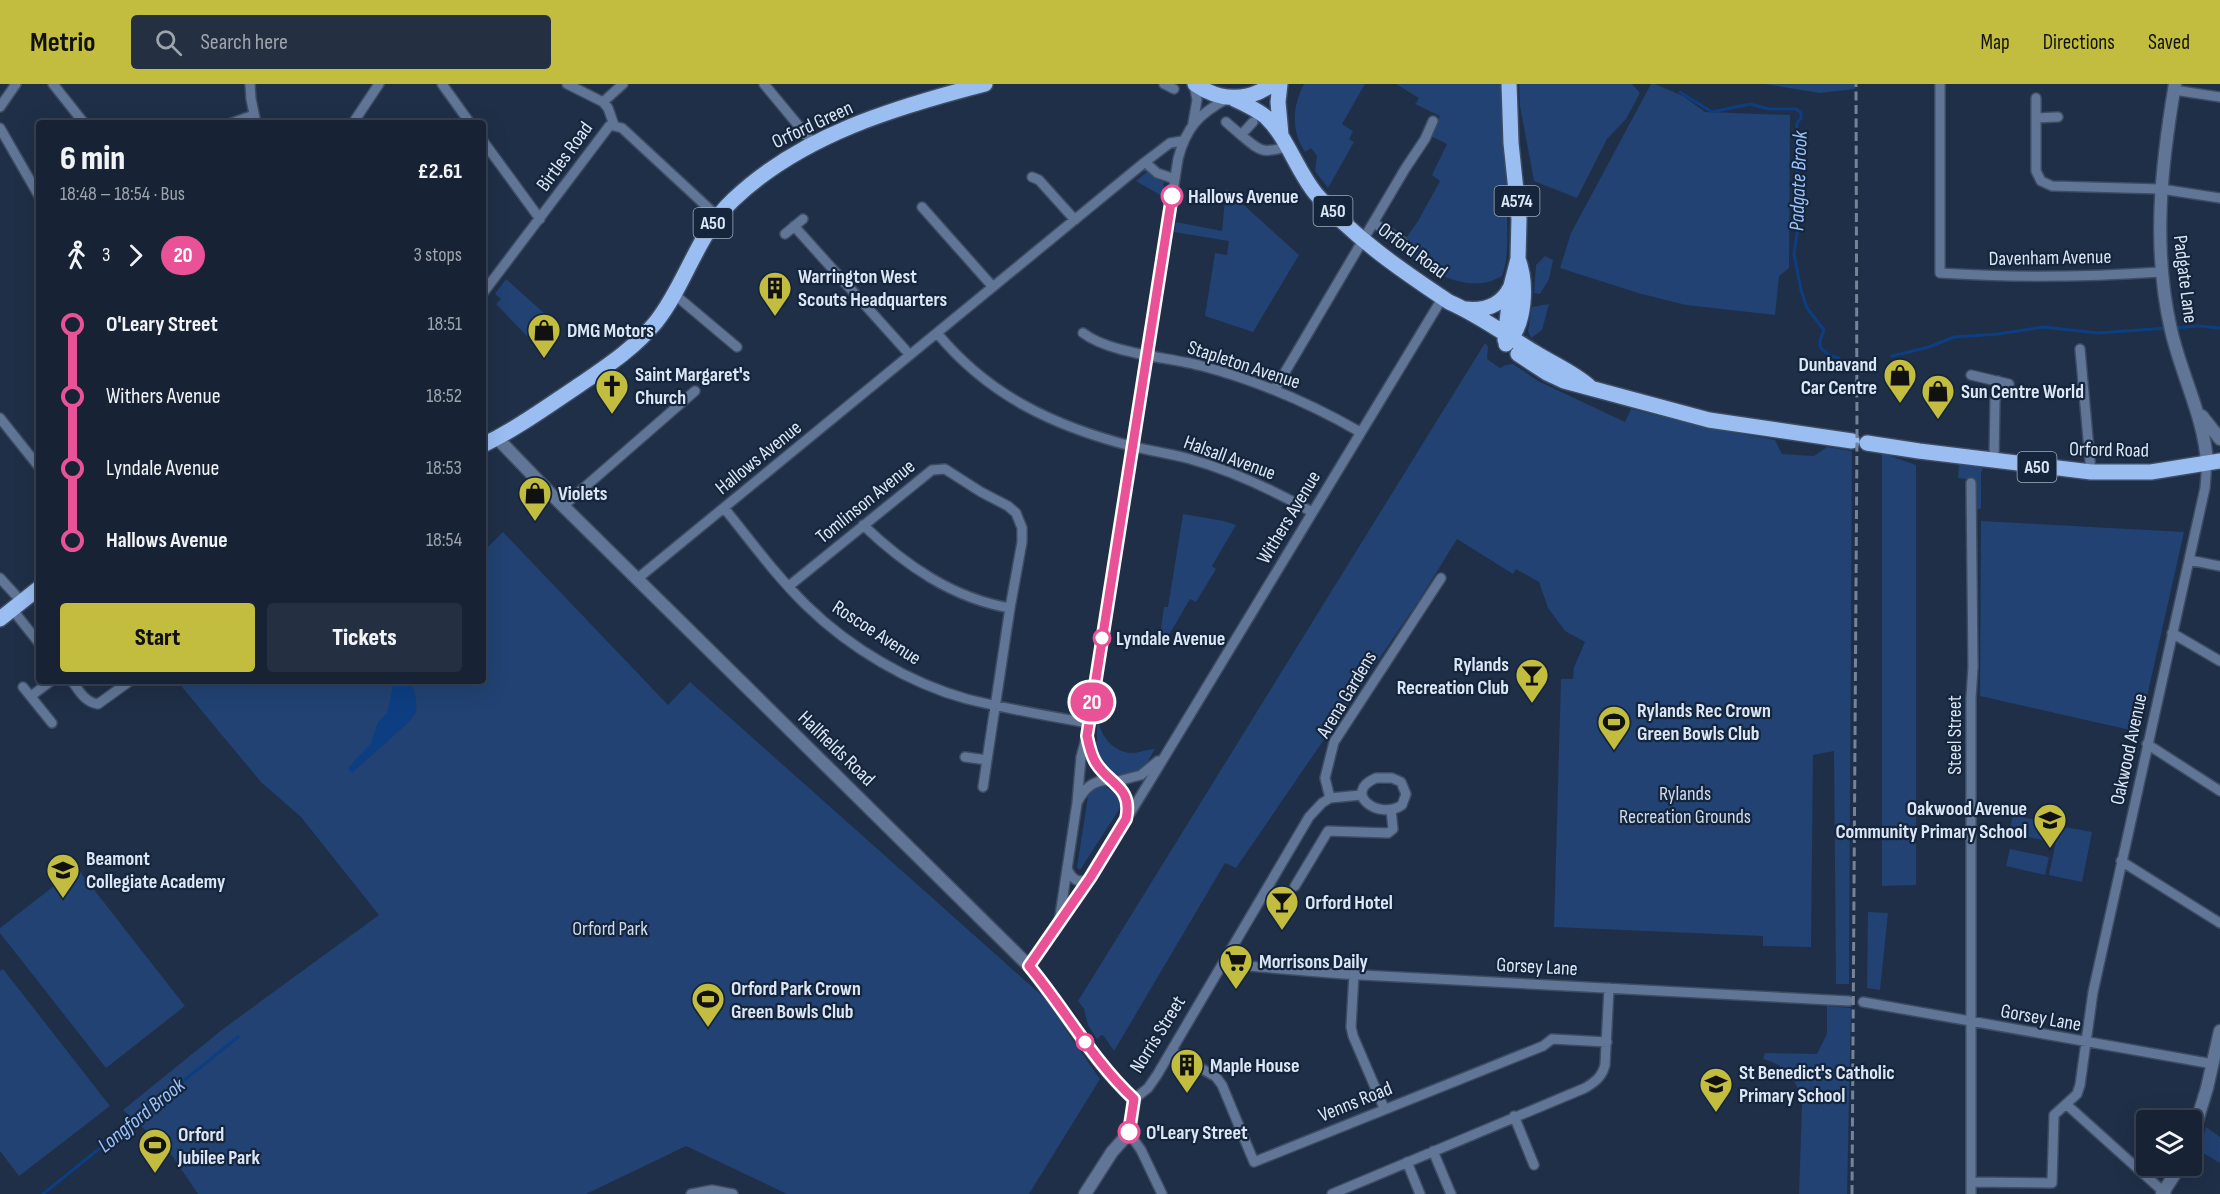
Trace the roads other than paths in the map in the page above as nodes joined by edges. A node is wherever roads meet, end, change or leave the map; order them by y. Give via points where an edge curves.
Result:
1 (16, 84) edge
2 (53, 84) edge
3 (250, 84) edge
4 (379, 84) edge
5 (442, 84) edge
6 (567, 84) edge
7 (623, 84) edge
8 (764, 84) edge
9 (986, 84) edge
10 (1164, 84) edge
11 (1195, 84) edge
12 (1273, 84) edge
13 (1280, 84) edge
14 (1509, 84) edge
15 (1940, 84) edge
16 (2174, 87) edge
17 (1174, 89) dead end
18 (2220, 97) edge
19 (1231, 98) junction
20 (2036, 98) dead end
21 (603, 102) junction
22 (0, 107) edge
23 (2058, 117) dead end
24 (2036, 118) junction
25 (255, 119) edge
26 (82, 120) edge
27 (354, 120) edge
28 (468, 120) edge
29 (1433, 121) dead end
30 (1226, 122) dead end
31 (1253, 122) dead end
32 (1192, 124) junction
33 (614, 125) junction
34 (0, 128) edge
35 (1241, 135) junction
36 (1182, 141) junction
37 (1283, 141) junction
38 (813, 143) junction
39 (486, 145) edge
40 (1145, 162) junction
41 (1032, 177) dead end
42 (1175, 179) junction
43 (2161, 189) junction
44 (36, 191) edge
45 (2220, 198) edge
46 (922, 207) dead end
47 (717, 216) junction
48 (540, 219) junction
49 (803, 219) dead end
50 (1075, 220) junction
51 (1374, 223) junction
52 (794, 226) junction
53 (785, 234) dead end
54 (1364, 241) junction
55 (1402, 241) dead end
56 (1518, 259) junction
57 (2161, 272) junction
58 (1511, 286) junction
59 (993, 287) junction
60 (486, 289) edge
61 (674, 294) junction
62 (1446, 299) junction
63 (1465, 309) junction
64 (937, 333) junction
65 (1083, 333) dead end
66 (1507, 339) junction
67 (737, 347) dead end
68 (2080, 349) dead end
69 (910, 355) junction
70 (1147, 355) junction
71 (1971, 375) dead end
72 (1998, 381) junction
73 (2009, 384) dead end
74 (1275, 389) junction
75 (695, 391) dead end
76 (2193, 402) junction
77 (0, 418) edge
78 (1360, 432) junction
79 (2220, 440) edge
80 (490, 442) edge
81 (1133, 447) junction
82 (1994, 461) junction
83 (2214, 461) edge
84 (36, 463) edge
85 (2091, 472) junction
86 (1971, 483) dead end
87 (563, 506) junction
88 (724, 508) junction
89 (1312, 512) junction
90 (863, 525) junction
91 (2189, 560) junction
92 (2220, 566) edge
93 (0, 578) edge
94 (1441, 578) dead end
95 (637, 579) junction
96 (789, 586) junction
97 (36, 590) edge
98 (1010, 608) junction
99 (11, 610) edge
100 (2172, 633) junction
101 (36, 639) edge
102 (2220, 661) edge
103 (47, 684) edge
104 (74, 684) edge
105 (126, 684) edge
106 (23, 687) dead end
107 (31, 696) junction
108 (996, 705) junction
109 (52, 723) dead end
110 (1088, 723) junction
111 (1087, 736) junction
112 (2147, 744) junction
113 (1164, 755) junction
114 (965, 757) dead end
115 (987, 760) junction
116 (1113, 781) junction
117 (983, 787) dead end
118 (2220, 791) edge
119 (1361, 795) junction
120 (1330, 798) junction
121 (1077, 803) junction
122 (1391, 810) junction
123 (1126, 819) junction
124 (2121, 861) junction
125 (1067, 866) junction
126 (1090, 878) junction
127 (1295, 886) dead end
128 (1059, 922) junction
129 (2220, 923) edge
130 (1223, 964) junction
131 (1029, 966) junction
132 (1354, 974) junction
133 (1609, 988) junction
134 (1849, 1001) dead end
135 (1863, 1002) dead end
136 (1971, 1023) junction
137 (2220, 1031) edge
138 (1606, 1041) junction
139 (2086, 1043) junction
140 (1172, 1051) junction
141 (2216, 1065) edge
142 (1134, 1099) junction
143 (2066, 1104) junction
144 (1384, 1108) junction
145 (2201, 1110) edge
146 (1514, 1116) junction
147 (1129, 1132) junction
148 (1433, 1151) junction
149 (1407, 1162) junction
150 (1534, 1165) dead end
151 (2174, 1176) edge
152 (1971, 1182) junction
153 (2164, 1193) edge
154 (691, 1194) edge
155 (733, 1194) edge
156 (1085, 1194) edge
157 (1162, 1194) edge
158 (1332, 1194) edge
159 (1420, 1194) edge
160 (1451, 1194) edge
161 (1971, 1194) edge

1 - 22 street
2 - 26 street
3 - 25 street
4 - 27 street
5 - 28 street
6 - 21 street
7 - 21 street
8 - 38 street
9 - 38 main road, Orford Green / A50 via 884,114
10 - 17 street
11 - 19 main road, A50 via 1216,96
11 - 32 street via 1197,100
12 - 19 main road via 1255,94
13 - 37 main road, Orford Road / A50
14 - 56 main road, A574 via 1519,219
15 - 57 street, Davenham Avenue via 1940,273 2005,278
16 - 18 street
16 - 43 street, Padgate Lane
19 - 32 street
19 - 37 main road, Orford Road / A50 via 1258,111
20 - 24 street
21 - 33 street
23 - 24 street
24 - 43 street via 2036,171 2041,181 2052,186
29 - 51 street
30 - 35 street
31 - 35 street
32 - 36 street
33 - 47 street, Birtles Road via 622,128
33 - 48 street, Birtles Road via 606,128
34 - 44 street
35 - 37 street via 1259,151 1270,152
36 - 40 street, Hallows Avenue via 1170,143
36 - 42 street
37 - 54 main road, Orford Road / A50 via 1316,193
38 - 47 main road, Orford Green / A50 via 754,180
39 - 48 street
40 - 42 street via 1157,173
40 - 50 street, Hallows Avenue
41 - 50 street
42 - 70 street
43 - 45 street
43 - 57 street, Padgate Lane
46 - 59 street
47 - 61 main road, Orford Green / A50
48 - 60 street, Birtles Road
49 - 52 street
50 - 59 street, Hallows Avenue
51 - 54 street
51 - 55 street, Orford Road
52 - 53 street
52 - 69 street
54 - 62 main road, Orford Road / A50
54 - 74 street
56 - 58 main road, A574
56 - 66 main road, A574 via 1523,278 1519,320
57 - 76 street, Padgate Lane via 2170,328
58 - 63 main road via 1495,305
58 - 66 main road, A574
59 - 64 street, Hallows Avenue
61 - 67 street
61 - 80 main road, Orford Green / A50 via 656,321 631,347 535,416
62 - 63 main road, Orford Road / A50
62 - 66 main road, Orford Road / A50 via 1463,318
62 - 78 street, Withers Avenue
63 - 66 main road, Orford Road / A50
64 - 69 street, Hallows Avenue
64 - 81 street via 970,368 1024,407 1088,434
65 - 70 street, Stapleton Avenue via 1101,343
66 - 82 main road, Orford Road / A50 via 1571,372 1590,387 1709,420
68 - 85 street
69 - 88 street, Hallows Avenue
70 - 74 street, Stapleton Avenue via 1203,366
70 - 81 street
71 - 72 street
72 - 73 street
72 - 82 street
74 - 78 street, Stapleton Avenue
75 - 87 street
76 - 79 street
76 - 83 street, Padgate Lane
77 - 84 street
78 - 89 street, Withers Avenue
80 - 87 street, Hallfields Road
81 - 89 street, Halsall Avenue via 1190,459 1238,476
81 - 110 street
82 - 85 main road, Orford Road / A50
83 - 85 main road, Orford Road / A50 via 2151,472
83 - 91 street, Oakwood Avenue
86 - 136 street, Steel Street
87 - 95 street, Hallfields Road
88 - 95 street, Hallows Avenue
88 - 96 street, Roscoe Avenue
89 - 113 street, Withers Avenue
90 - 96 street, Tomlinson Avenue
90 - 98 street via 949,590
90 - 98 street, Tomlinson Avenue via 932,470 950,472 1008,506 1019,518 1022,542
91 - 92 street
91 - 100 street, Oakwood Avenue
93 - 99 street
94 - 120 street, Arena Gardens via 1334,742 1325,778
95 - 131 street, Hallfields Road
96 - 108 street, Roscoe Avenue via 824,621 882,662 930,686
97 - 99 main road
98 - 108 street, Tomlinson Avenue
99 - 101 street
100 - 102 street
100 - 112 street, Oakwood Avenue
103 - 107 street
104 - 105 street via 89,702 98,704
106 - 107 street
107 - 109 street
108 - 110 street, Roscoe Avenue
108 - 115 street, Tomlinson Avenue
110 - 111 street
111 - 116 street via 1095,762
111 - 121 street
112 - 118 street
112 - 124 street, Oakwood Avenue
113 - 116 street, Withers Avenue via 1141,775
113 - 123 street, Withers Avenue
114 - 115 street
115 - 117 street, Tomlinson Avenue
116 - 121 street, Withers Avenue via 1092,784
116 - 123 street via 1126,800
119 - 120 street
119 - 122 street via 1371,807
119 - 122 street via 1362,789 1376,778 1397,780 1405,788 1405,801
120 - 130 street, Norris Street via 1309,817
121 - 125 street
122 - 127 street via 1393,829 1388,833 1328,831
123 - 126 street, Withers Avenue
124 - 129 street
124 - 139 street, Oakwood Avenue
125 - 126 street via 1075,880 1083,882
125 - 128 street
126 - 128 street, Withers Avenue
128 - 131 street, Withers Avenue
130 - 132 street, Gorsey Lane
130 - 140 street, Norris Street
131 - 142 street, Hallfields Road via 1101,1065
132 - 133 street, Gorsey Lane
132 - 144 street via 1353,1036
133 - 134 street, Gorsey Lane
133 - 138 street
135 - 136 street, Gorsey Lane
136 - 139 street, Gorsey Lane
136 - 152 street, Steel Street
137 - 141 street
138 - 144 street, Venns Road via 1552,1039 1543,1046
138 - 146 street via 1604,1071 1596,1081
139 - 141 street, Gorsey Lane
139 - 143 street, Oakwood Avenue via 2077,1094
140 - 142 street, Norris Street via 1148,1088
140 - 144 street, Venns Road via 1216,1077 1222,1085 1254,1162
141 - 145 street
142 - 147 street, Norris Street
143 - 152 street, Oakwood Avenue via 2054,1115 2052,1183
143 - 153 street
146 - 148 street
146 - 150 street
147 - 156 street
147 - 157 street
148 - 149 street
148 - 160 street
149 - 158 street
149 - 159 street
151 - 153 street
152 - 161 street, Steel Street
154 - 155 street via 719,1190

